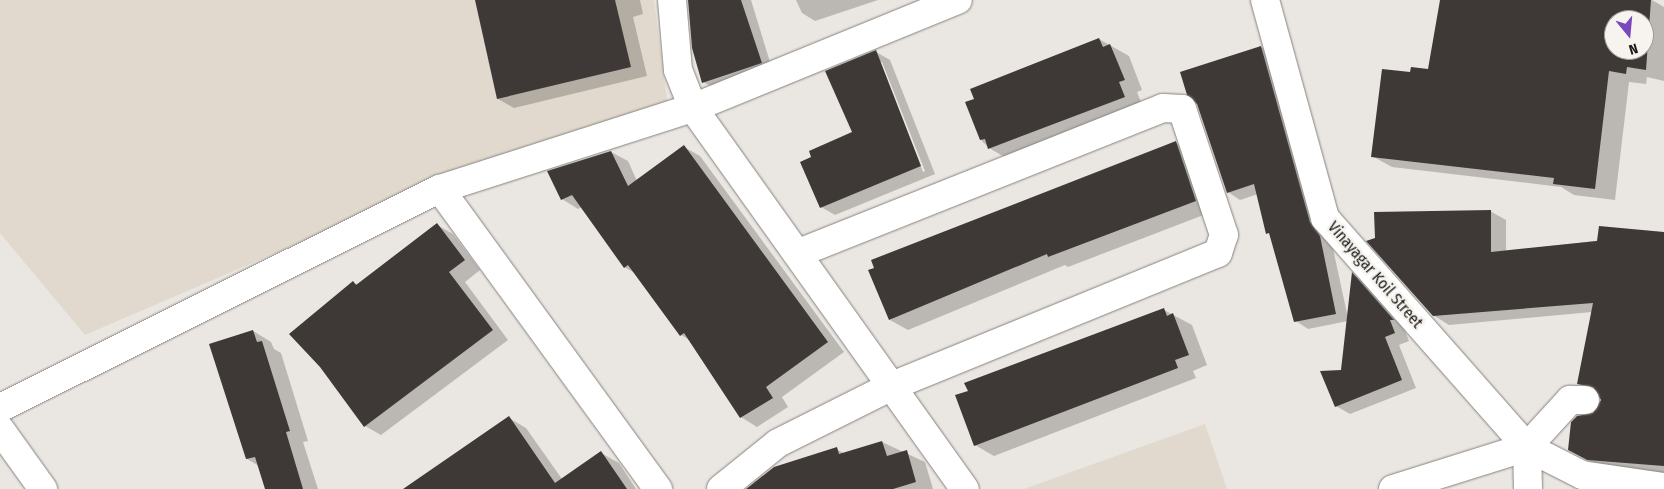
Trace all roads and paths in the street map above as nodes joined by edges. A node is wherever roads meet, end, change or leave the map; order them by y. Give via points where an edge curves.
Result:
1 (672, 0) edge
2 (958, 0) edge
3 (1264, 0) edge
4 (693, 108) junction
5 (440, 189) junction
6 (798, 254) junction
7 (892, 386) junction
8 (1585, 400) dead end
9 (0, 408) edge
10 (0, 429) edge
11 (1527, 447) junction
12 (1664, 487) edge
13 (962, 488) edge
14 (44, 489) edge
15 (658, 489) edge
16 (721, 489) edge
17 (1393, 489) edge
18 (1528, 489) edge

1 - 4 street via 678,70
2 - 4 street
3 - 11 street, Vinayagar Koil Street via 1325,218
4 - 5 street
4 - 6 street
5 - 9 street
5 - 15 street
6 - 7 street
6 - 7 street via 1163,108 1182,109 1224,235 1218,253
7 - 13 street
7 - 16 street via 778,443
8 - 11 street via 1570,400
10 - 14 street
11 - 12 street via 1582,475
11 - 17 street
11 - 18 street

